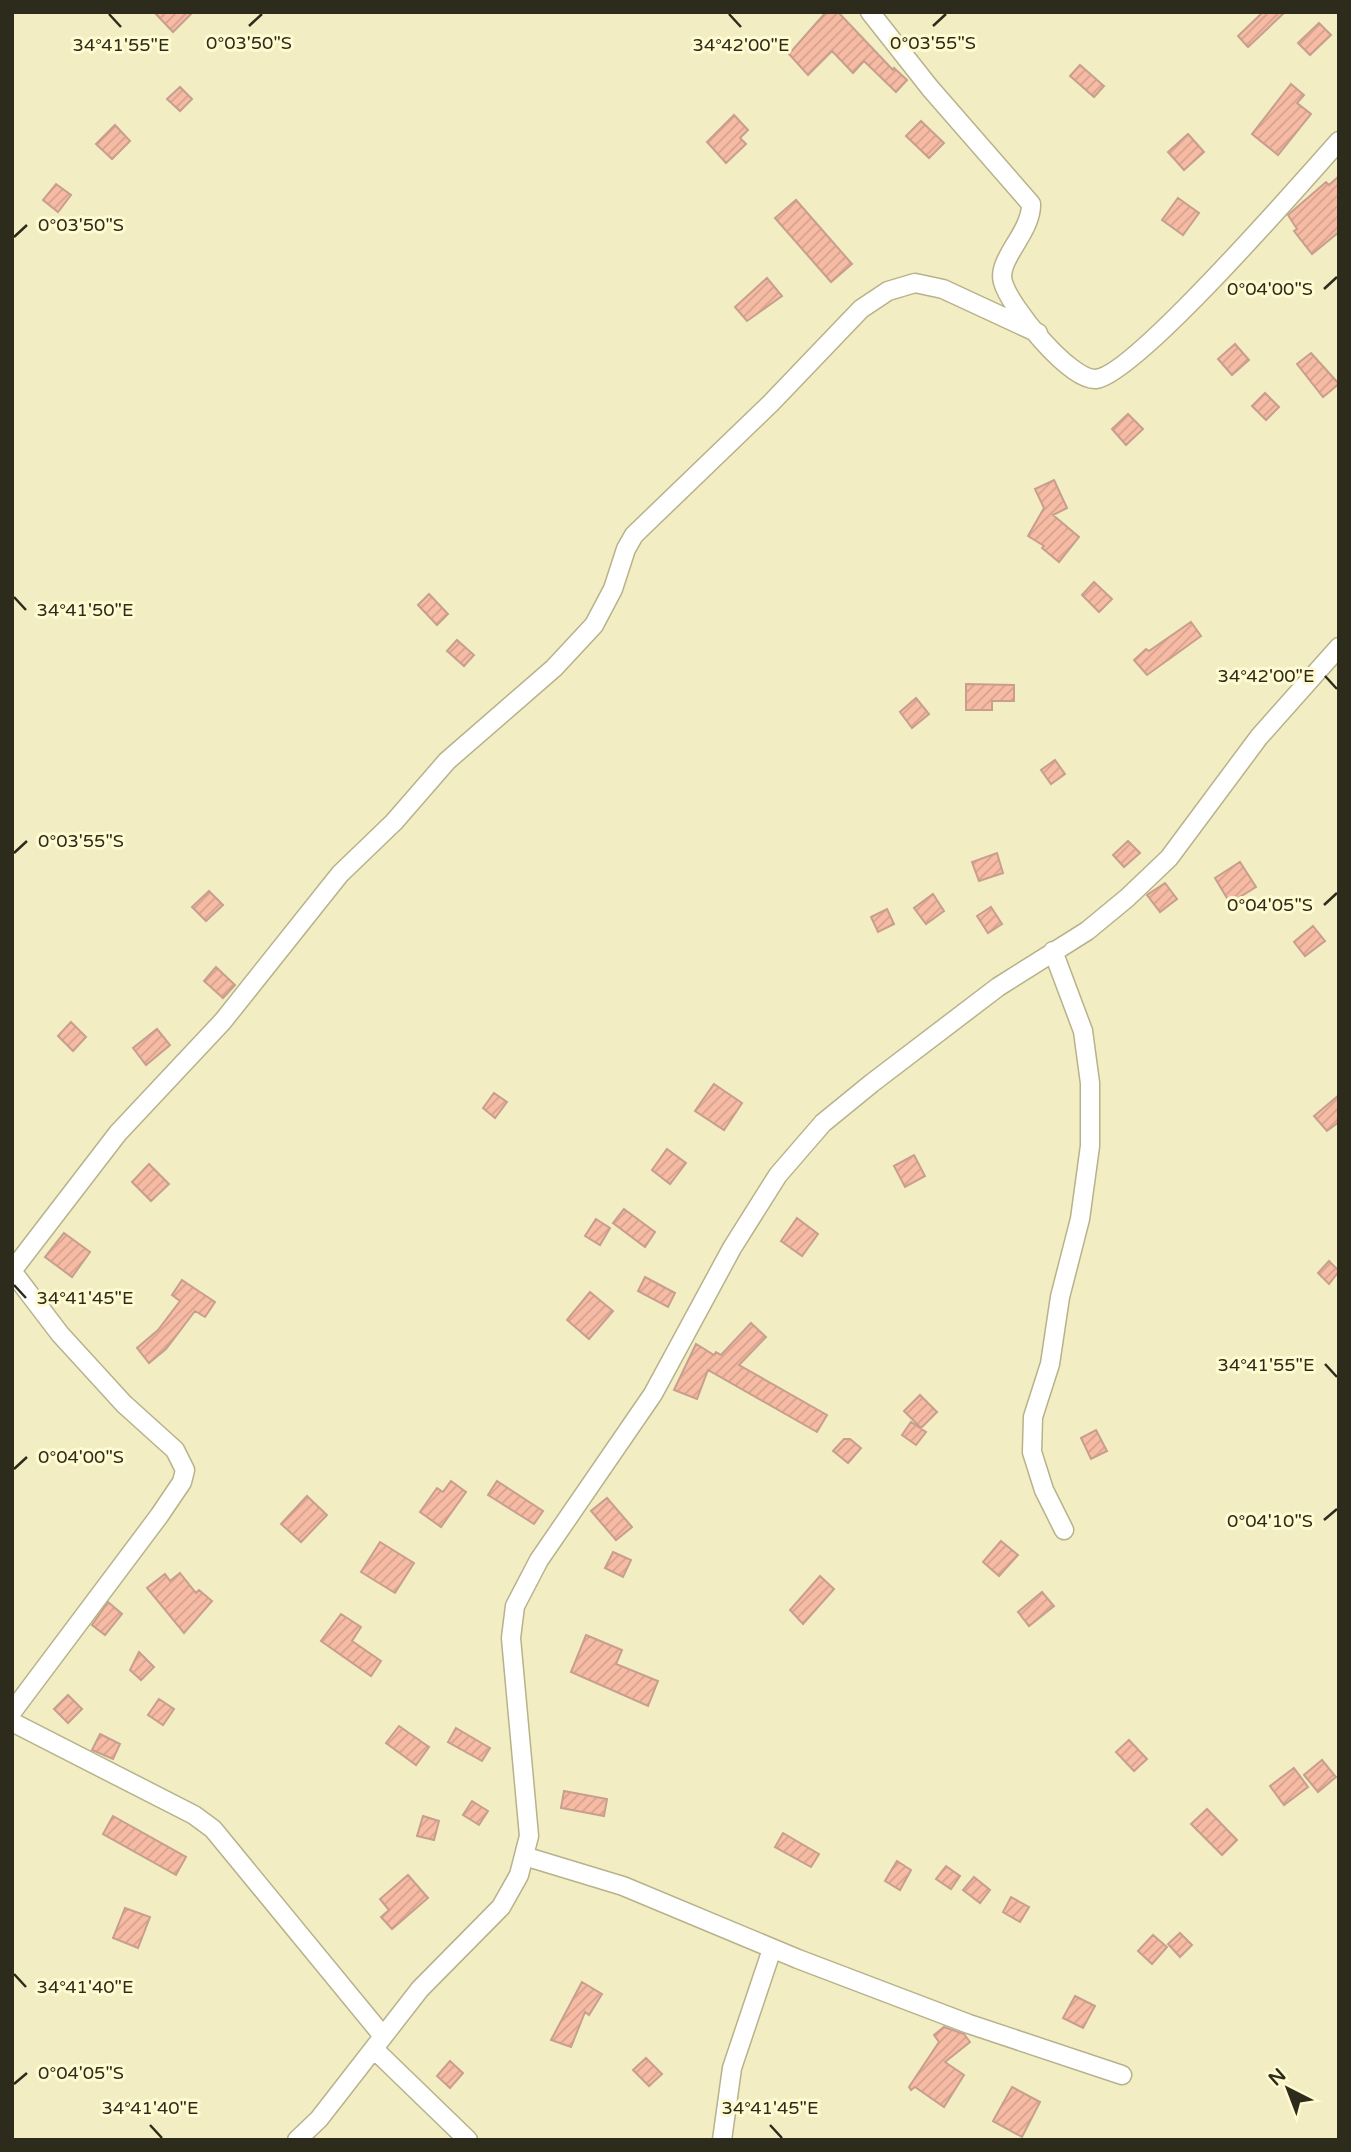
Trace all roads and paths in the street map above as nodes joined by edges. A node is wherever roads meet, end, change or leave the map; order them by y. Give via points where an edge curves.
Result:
1 (870, 12) edge
2 (1339, 141) edge
3 (1038, 333) junction
4 (1339, 647) edge
5 (1053, 951) junction
6 (12, 1271) edge
7 (1064, 1530) dead end
8 (12, 1712) edge
9 (12, 1722) edge
10 (524, 1856) junction
11 (772, 1949) junction
12 (379, 2043) junction
13 (1122, 2075) dead end
14 (298, 2140) edge
15 (468, 2140) edge
16 (722, 2140) edge

1 - 3 street via 1031,204 1031,217 1001,272 1013,302
2 - 3 street via 1203,290 1112,372 1097,379 1082,377 1062,362
3 - 6 street via 943,289 915,284 888,290 861,309 634,535 594,625 535,685 447,761 340,874 223,1021 118,1133
4 - 5 street via 1259,737 1169,858 1087,931
5 - 7 street via 1083,1031 1090,1083 1090,1146 1080,1220 1033,1417 1032,1452
5 - 10 street via 998,987 852,1099 823,1123 778,1175 732,1248 653,1394 539,1560 515,1606 511,1638 529,1836
6 - 8 street via 60,1334 124,1404 175,1450 185,1469 182,1482 159,1516
9 - 12 street via 213,1829
10 - 11 street via 623,1886
10 - 12 street via 501,1907 420,1989
11 - 13 street via 969,2024
11 - 16 street via 732,2068
12 - 14 street
12 - 15 street

